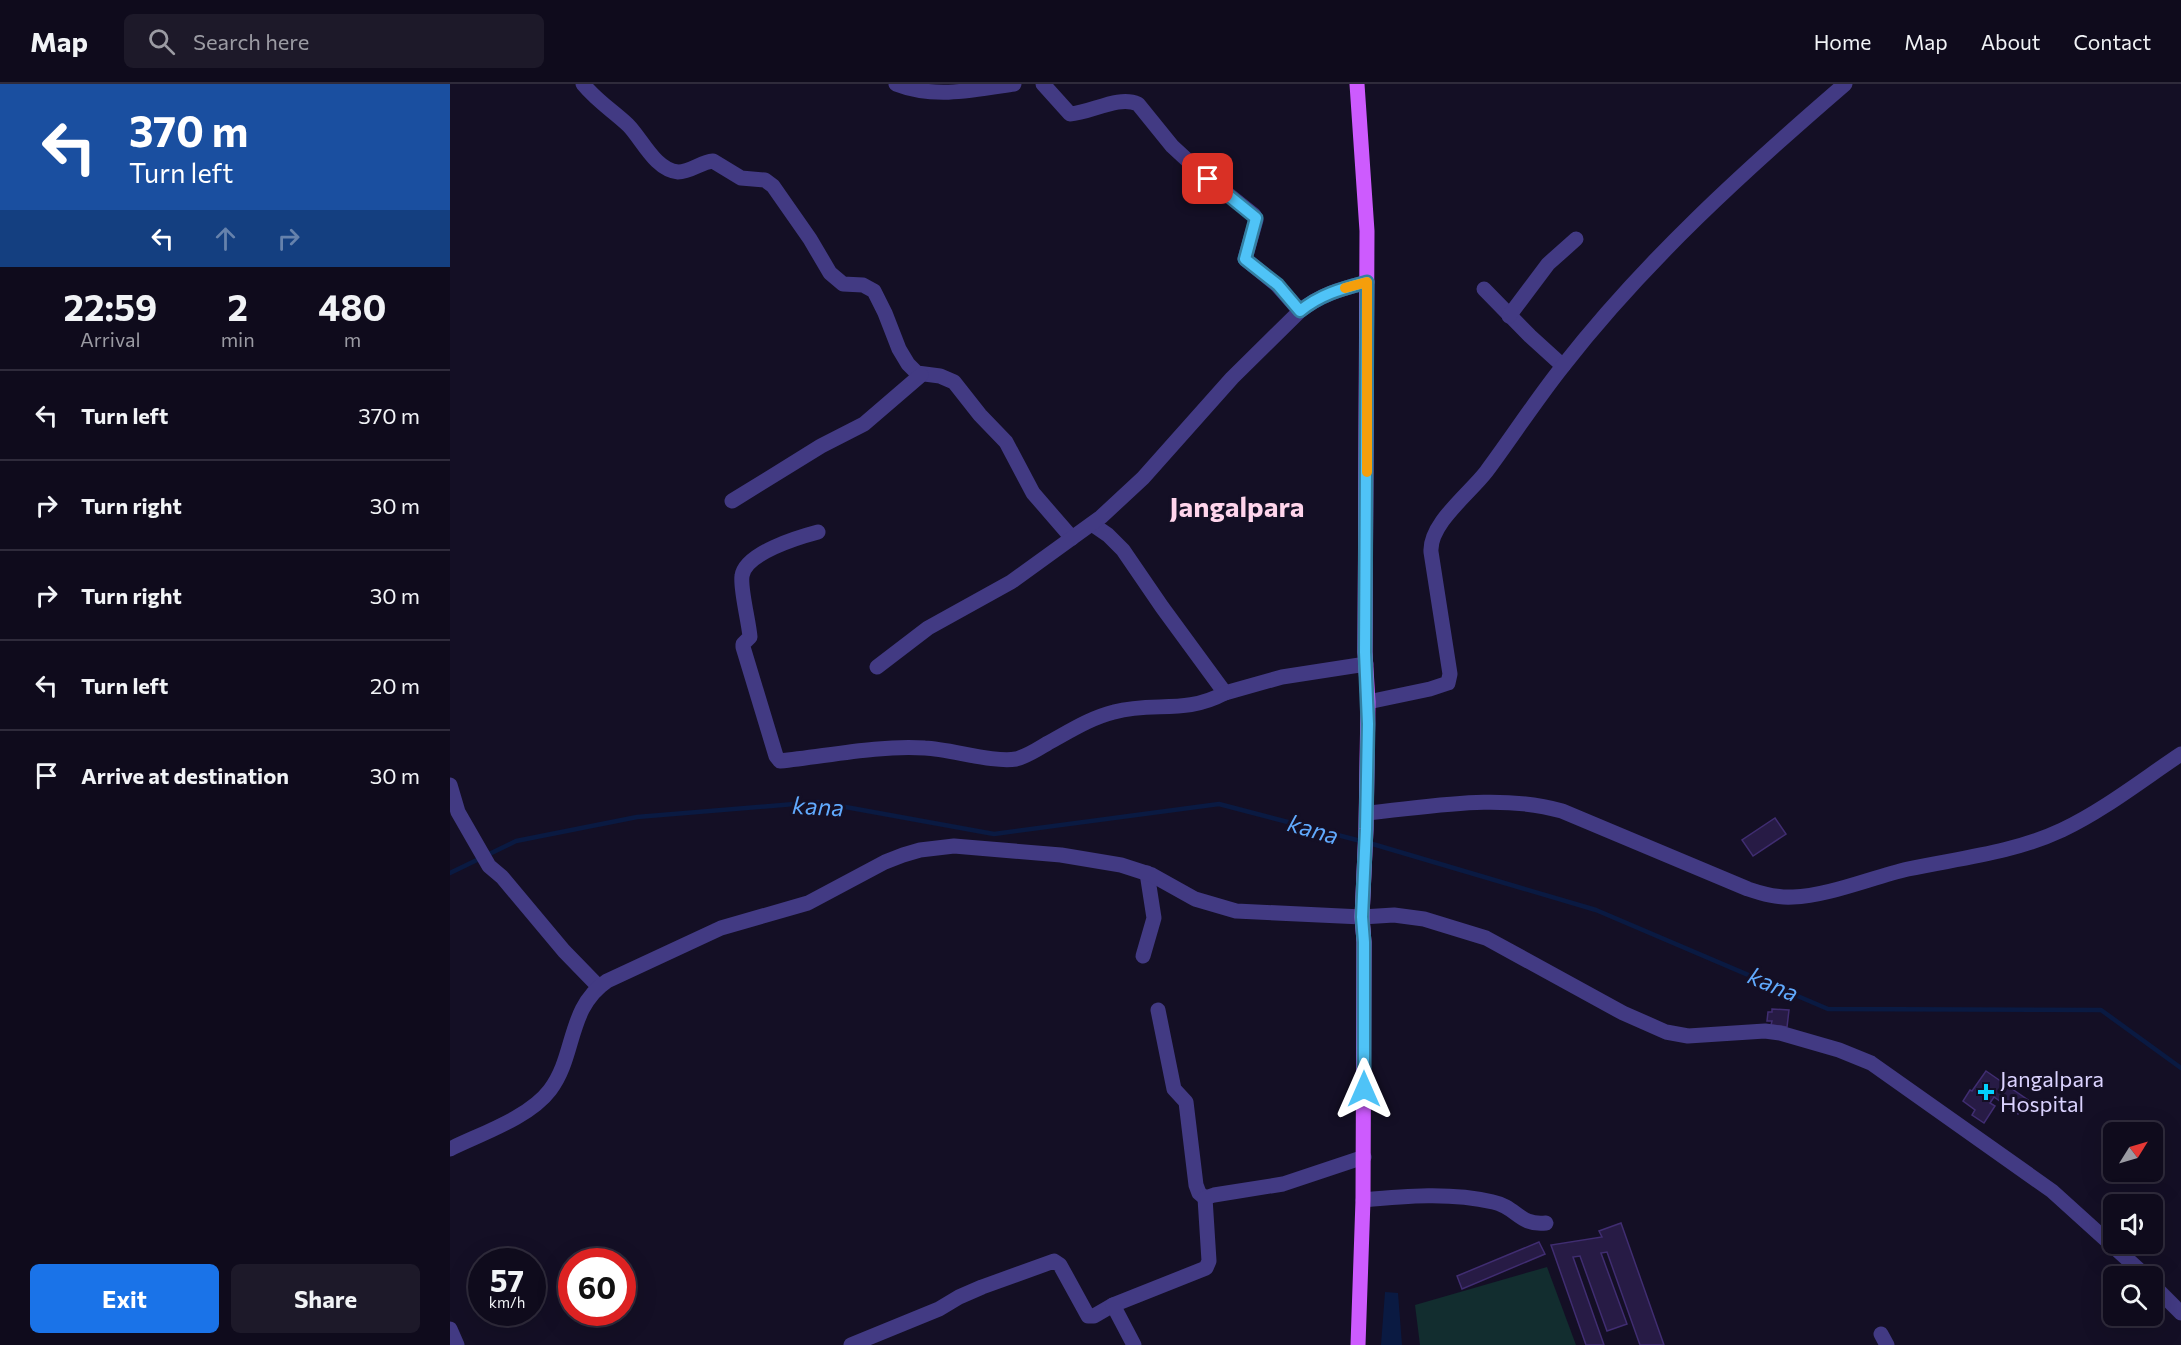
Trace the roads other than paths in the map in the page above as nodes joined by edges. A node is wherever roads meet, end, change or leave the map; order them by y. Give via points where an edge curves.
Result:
1 (584, 84) edge
2 (896, 84) edge
3 (1014, 84) edge
4 (1043, 84) edge
5 (1358, 84) edge
6 (1845, 84) edge
7 (1576, 239) dead end
8 (1367, 282) junction
9 (1484, 289) dead end
10 (1300, 311) junction
11 (1509, 316) junction
12 (1563, 366) junction
13 (921, 375) junction
14 (732, 501) dead end
15 (1092, 524) junction
16 (818, 532) dead end
17 (1072, 538) junction
18 (1366, 664) junction
19 (877, 667) dead end
20 (1225, 693) junction
21 (1368, 702) junction
22 (2181, 754) edge
23 (450, 785) edge
24 (1367, 813) junction
25 (462, 828) edge
26 (1147, 873) junction
27 (1362, 917) junction
28 (1143, 956) dead end
29 (599, 987) junction
30 (1158, 1010) dead end
31 (450, 1149) edge
32 (1364, 1157) junction
33 (1205, 1198) junction
34 (1363, 1200) junction
35 (1546, 1223) dead end
36 (2135, 1266) edge
37 (2163, 1295) edge
38 (1113, 1305) junction
39 (2181, 1313) edge
40 (450, 1329) edge
41 (457, 1345) edge
42 (851, 1345) edge
43 (1134, 1345) edge
44 (1358, 1345) edge

1 - 13 street via 669,169 686,171 713,161 741,178 770,183 834,278 873,291 903,356
2 - 3 street via 935,92
4 - 10 street via 1070,114 1119,103 1138,104 1172,146 1254,215 1245,259 1278,285
5 - 8 main road
6 - 12 street via 1718,196 1623,295
7 - 11 street via 1548,264
8 - 10 street via 1331,291
8 - 18 main road
9 - 11 street
10 - 15 street via 1232,378 1143,478
11 - 12 street
12 - 21 street via 1432,538 1450,680 1430,689
13 - 14 street via 864,424
13 - 17 street via 954,382 1006,442 1033,493
15 - 17 street
15 - 20 street via 1123,550
16 - 20 street via 770,550 749,564 742,576 750,637 743,647 780,761 906,747 1013,759 1114,711 1189,706
17 - 19 street via 1011,582 928,628
18 - 20 street via 1282,677
18 - 21 main road
21 - 24 main road
22 - 24 street via 2086,818 2044,837 2003,850 1794,897 1748,889 1562,811 1531,804 1480,802
23 - 25 street
24 - 27 main road
25 - 29 street via 486,862
26 - 27 street via 1195,899 1236,911
26 - 28 street via 1154,913
26 - 29 street via 1088,858 1049,854 954,846 920,850 885,862 808,903 721,928
27 - 32 main road
27 - 36 street via 1409,916 1476,934 1666,1032 1688,1036 1765,1031 1811,1041 1859,1058 1889,1074 2052,1191
29 - 31 street via 581,1010 547,1094 519,1115
30 - 33 street via 1174,1089 1186,1102 1196,1185
32 - 33 street via 1276,1186
32 - 34 main road
33 - 38 street via 1209,1261 1206,1268
34 - 35 street via 1480,1199 1505,1206 1527,1222
34 - 44 main road
37 - 39 street
38 - 42 street via 1088,1316 1060,1265 1054,1261 975,1290
38 - 43 street
40 - 41 street

